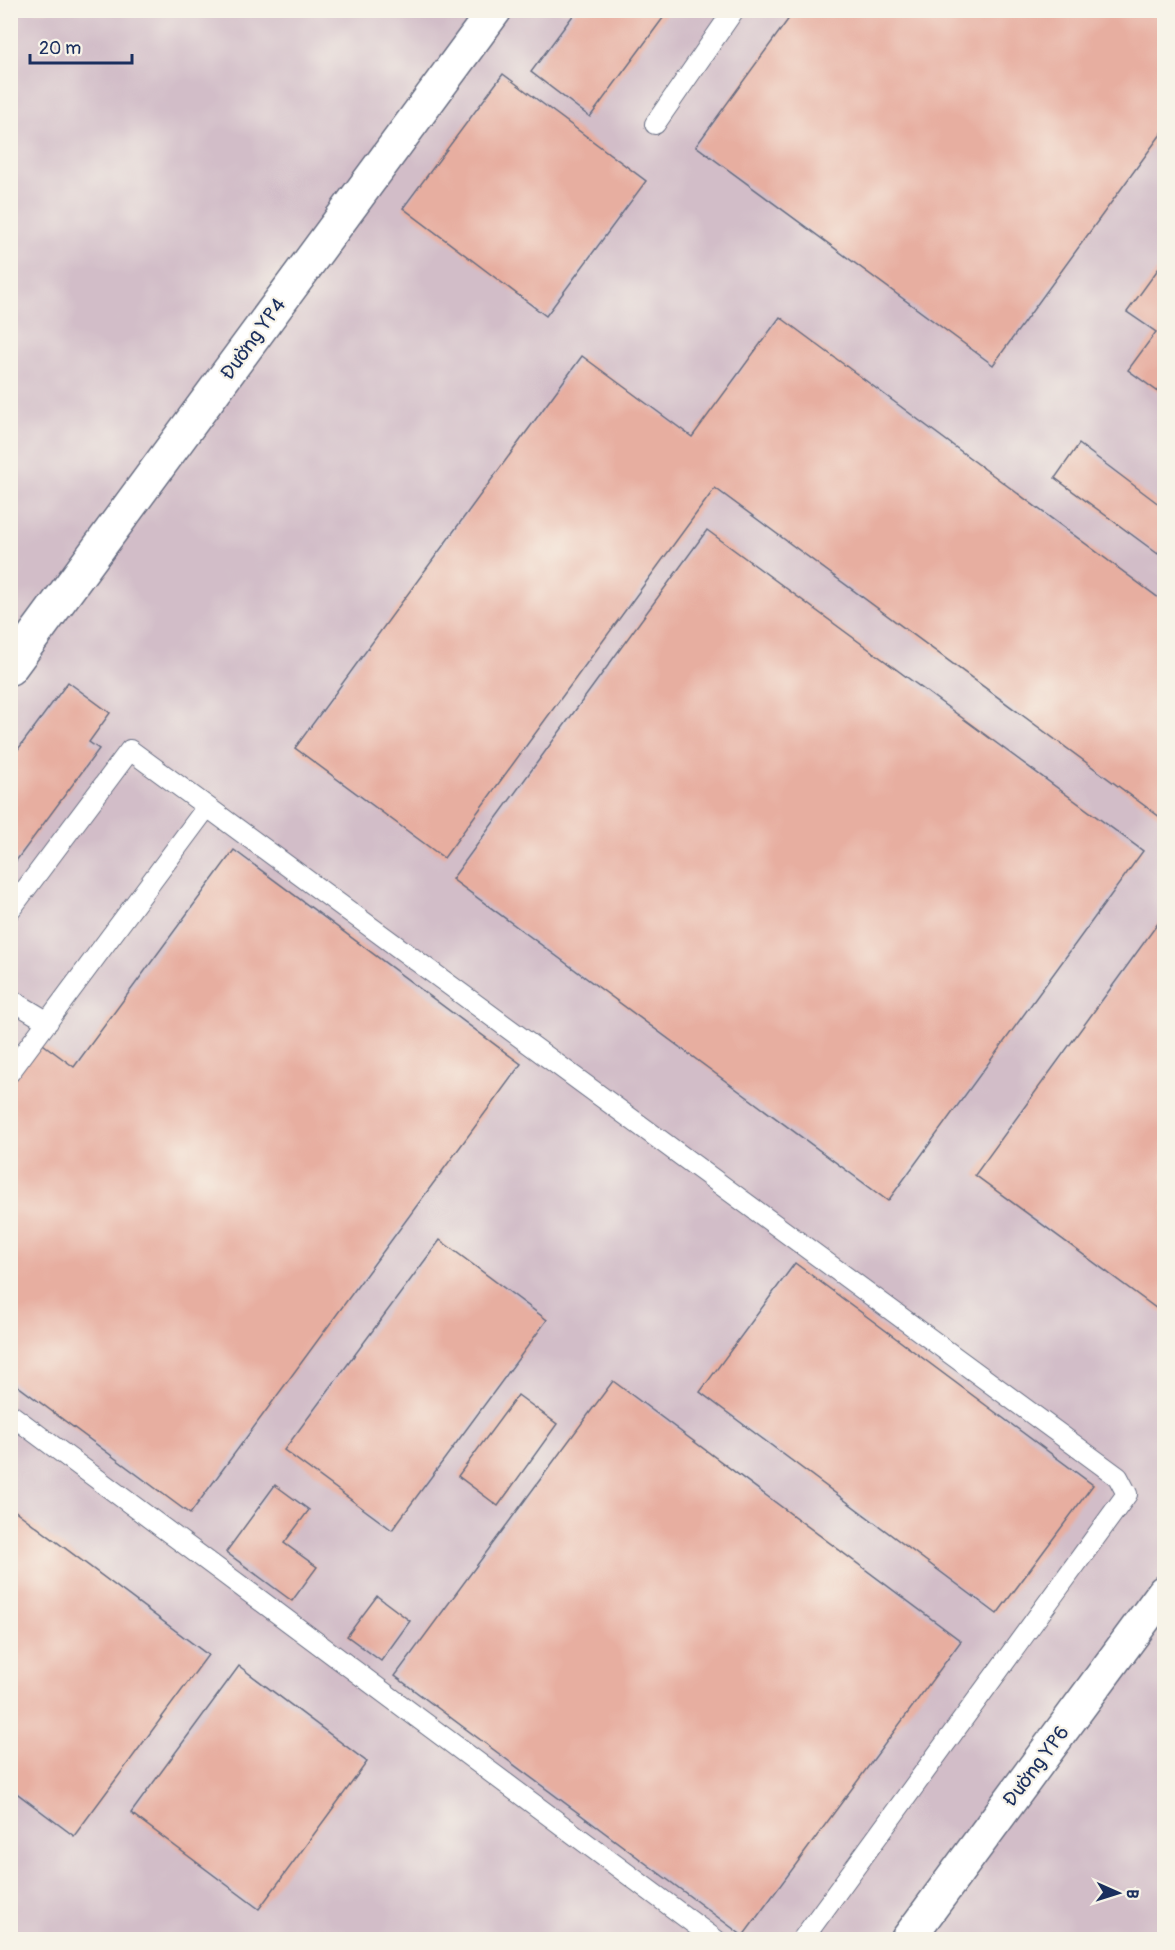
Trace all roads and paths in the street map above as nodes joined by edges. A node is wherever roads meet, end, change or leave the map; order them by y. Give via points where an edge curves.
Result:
1 (495, 10) edge
2 (734, 10) edge
3 (655, 124) dead end
4 (10, 668) edge
5 (207, 807) junction
6 (10, 910) edge
7 (10, 999) edge
8 (48, 1022) junction
9 (10, 1072) edge
10 (10, 1414) edge
11 (1164, 1592) edge
12 (716, 1940) edge
13 (802, 1940) edge
14 (907, 1940) edge

1 - 4 street, Đường YP4
2 - 3 lane
5 - 6 lane via 130,750
5 - 8 lane
5 - 13 lane via 1118,1477 1127,1494
7 - 8 lane
8 - 9 lane
10 - 12 lane
11 - 14 street, Đường YP6

